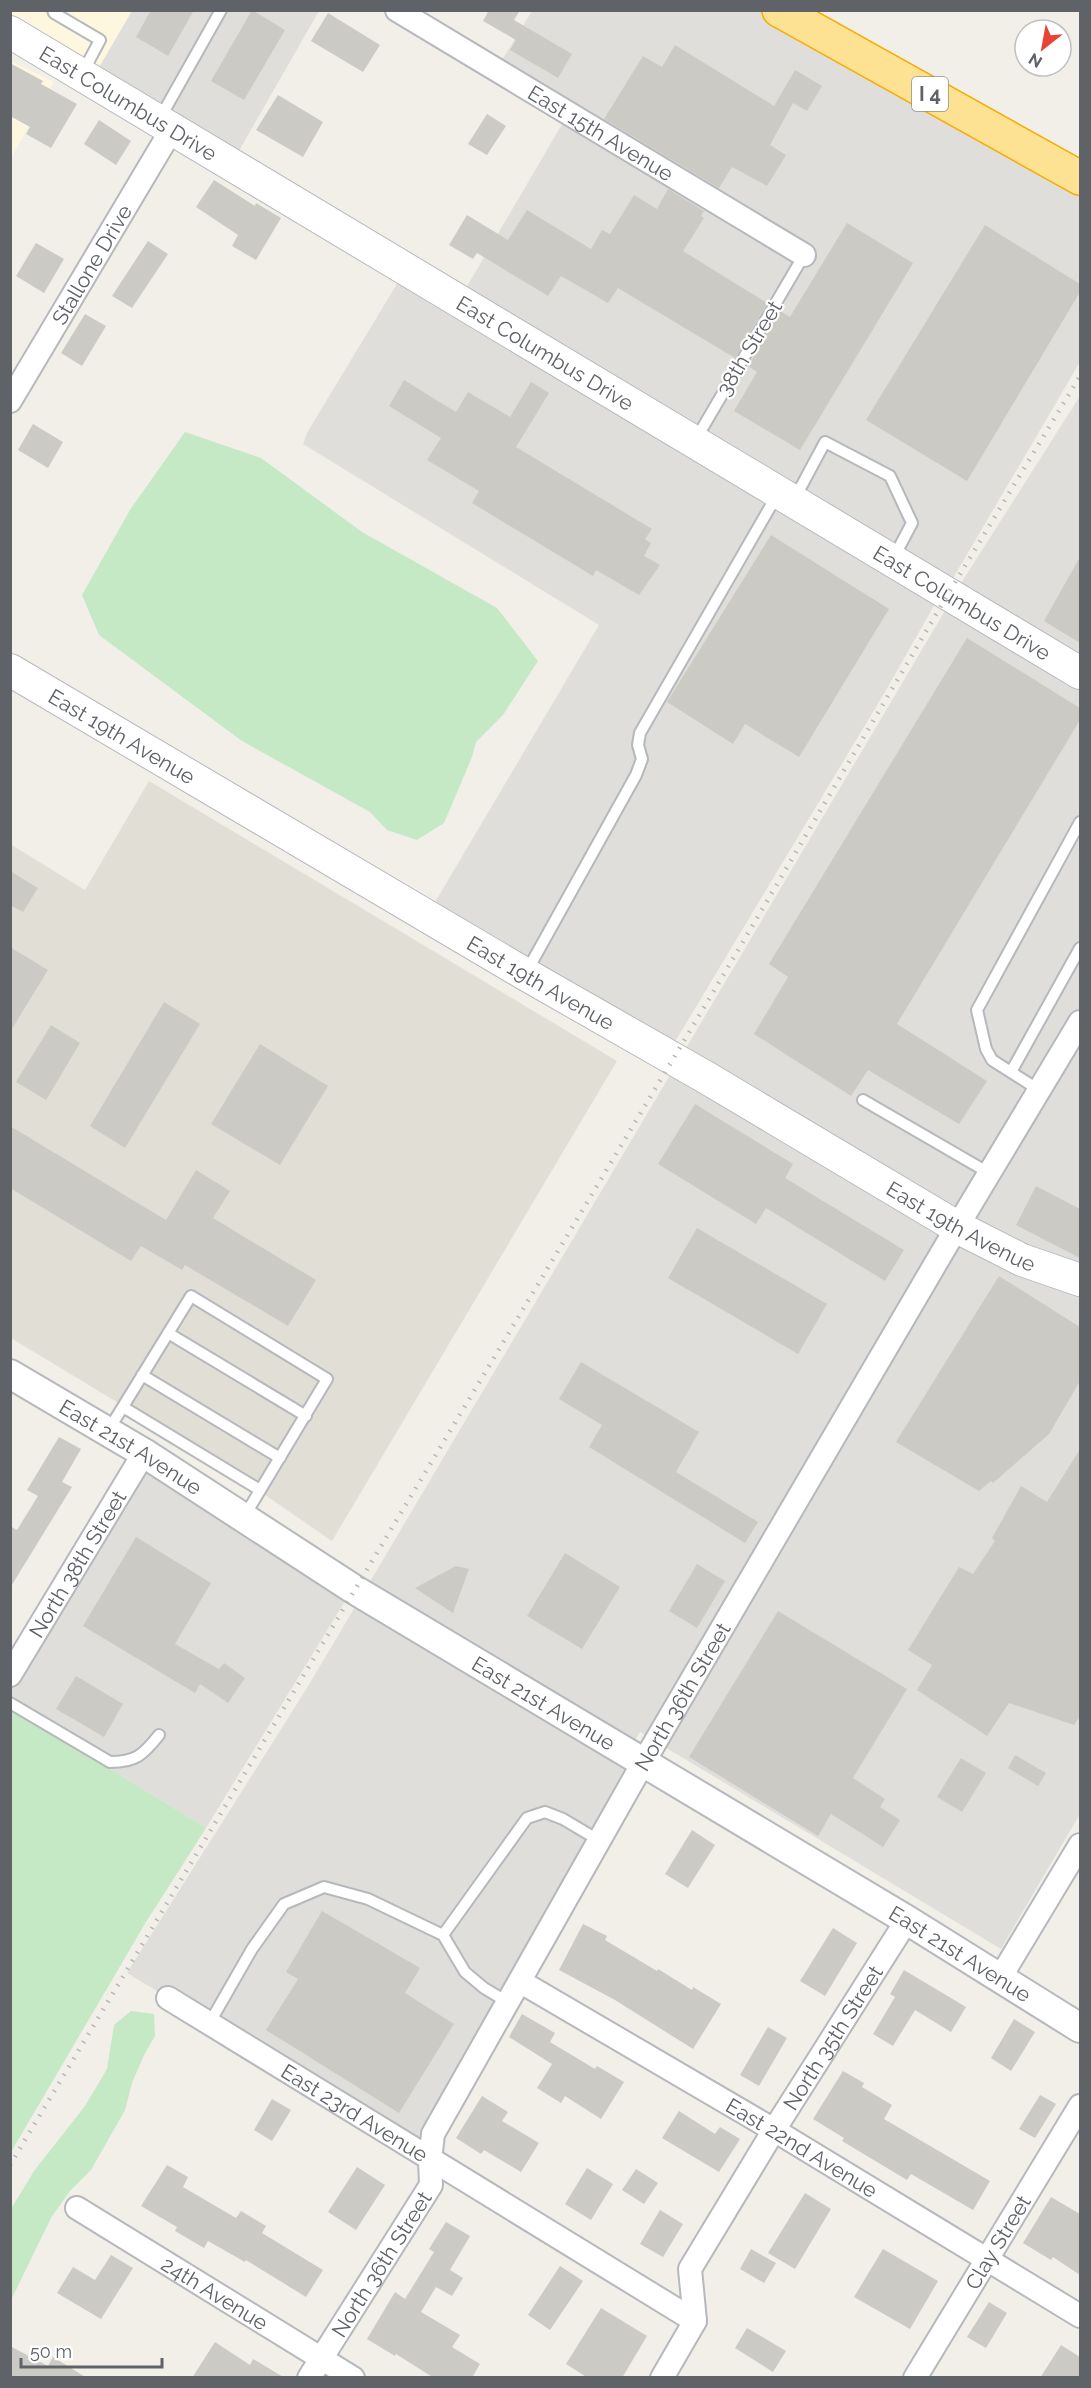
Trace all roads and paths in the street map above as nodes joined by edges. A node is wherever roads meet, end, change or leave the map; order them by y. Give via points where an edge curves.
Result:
1 (53, 10) edge
2 (221, 10) edge
3 (397, 10) edge
4 (779, 10) edge
5 (10, 32) edge
6 (81, 75) junction
7 (165, 125) junction
8 (1080, 178) edge
9 (804, 255) joint
10 (10, 400) edge
11 (694, 442) junction
12 (786, 497) junction
13 (893, 560) junction
14 (10, 670) edge
15 (1080, 673) edge
16 (1080, 822) edge
17 (1080, 948) edge
18 (525, 975) junction
19 (1080, 1022) edge
20 (1011, 1072) junction
21 (1039, 1090) junction
22 (863, 1100) dead end
23 (989, 1173) junction
24 (957, 1227) junction
25 (1080, 1280) edge
26 (168, 1333) junction
27 (10, 1374) edge
28 (142, 1375) junction
29 (123, 1407) junction
30 (306, 1416) junction
31 (108, 1431) junction
32 (144, 1453) junction
33 (280, 1458) junction
34 (260, 1490) junction
35 (244, 1517) junction
36 (10, 1675) edge
37 (10, 1702) edge
38 (159, 1735) dead end
39 (643, 1763) junction
40 (600, 1841) junction
41 (1080, 1845) edge
42 (907, 1920) junction
43 (443, 1935) junction
44 (1000, 1978) junction
45 (521, 1982) junction
46 (168, 1998) dead end
47 (509, 2003) junction
48 (209, 2024) junction
49 (1080, 2028) edge
50 (1080, 2106) edge
51 (774, 2130) junction
52 (430, 2160) junction
53 (77, 2208) dead end
54 (987, 2259) junction
55 (1080, 2316) edge
56 (695, 2321) junction
57 (321, 2358) junction
58 (309, 2378) edge
59 (353, 2378) edge
60 (662, 2378) edge
61 (915, 2378) edge

1 - 6 lane via 100,40
2 - 7 lane
3 - 9 street, East 15th Avenue
4 - 8 highway, I 4
5 - 6 main road, East Columbus Drive
6 - 7 main road, East Columbus Drive
7 - 10 street, Stallone Drive
7 - 11 main road, East Columbus Drive
9 - 11 lane, 38th Street
11 - 12 main road, East Columbus Drive
12 - 13 main road, East Columbus Drive
12 - 13 lane via 825,442 890,476 912,524
12 - 18 lane via 640,733 642,759 636,775
13 - 15 main road, East Columbus Drive
14 - 18 main road, East 19th Avenue
16 - 20 lane via 977,1010 992,1060
17 - 20 lane
18 - 24 main road, East 19th Avenue
19 - 21 street, North 36th Street
20 - 21 lane
21 - 23 street, North 36th Street
22 - 23 lane
23 - 24 street, North 36th Street
24 - 25 main road, East 19th Avenue via 1022,1260
24 - 39 street, North 36th Street
26 - 28 lane
26 - 30 lane
26 - 30 lane via 191,1296 327,1379
27 - 31 street, East 21st Avenue
28 - 29 lane
28 - 33 lane
29 - 31 lane
29 - 34 lane
30 - 33 lane
31 - 32 street, East 21st Avenue
32 - 35 street, East 21st Avenue
32 - 36 street, North 38th Street
33 - 34 lane
34 - 35 lane
35 - 39 street, East 21st Avenue via 355,1590
37 - 38 lane via 110,1762 137,1758
39 - 40 street, North 36th Street
39 - 42 street, East 21st Avenue
40 - 43 lane via 545,1812 527,1818
40 - 45 street, North 36th Street
41 - 44 street
42 - 44 street, East 21st Avenue
42 - 51 street, North 35th Street
43 - 47 lane via 465,1972
43 - 48 lane via 368,1899 324,1887 284,1904 252,1949
44 - 49 street, East 21st Avenue
45 - 47 street, North 36th Street
45 - 51 street, East 22nd Avenue
46 - 48 street, East 23rd Avenue
47 - 52 street, North 36th Street via 433,2134
48 - 52 street, East 23rd Avenue
50 - 54 street, Clay Street
51 - 54 street, East 22nd Avenue
51 - 56 street, North 35th Street via 690,2269
52 - 56 street, East 23rd Avenue
52 - 57 street, North 36th Street via 431,2185
53 - 57 street, 24th Avenue
54 - 55 street, East 22nd Avenue
54 - 61 street, Clay Street
56 - 60 street
57 - 58 street, North 36th Street
57 - 59 street, 24th Avenue

